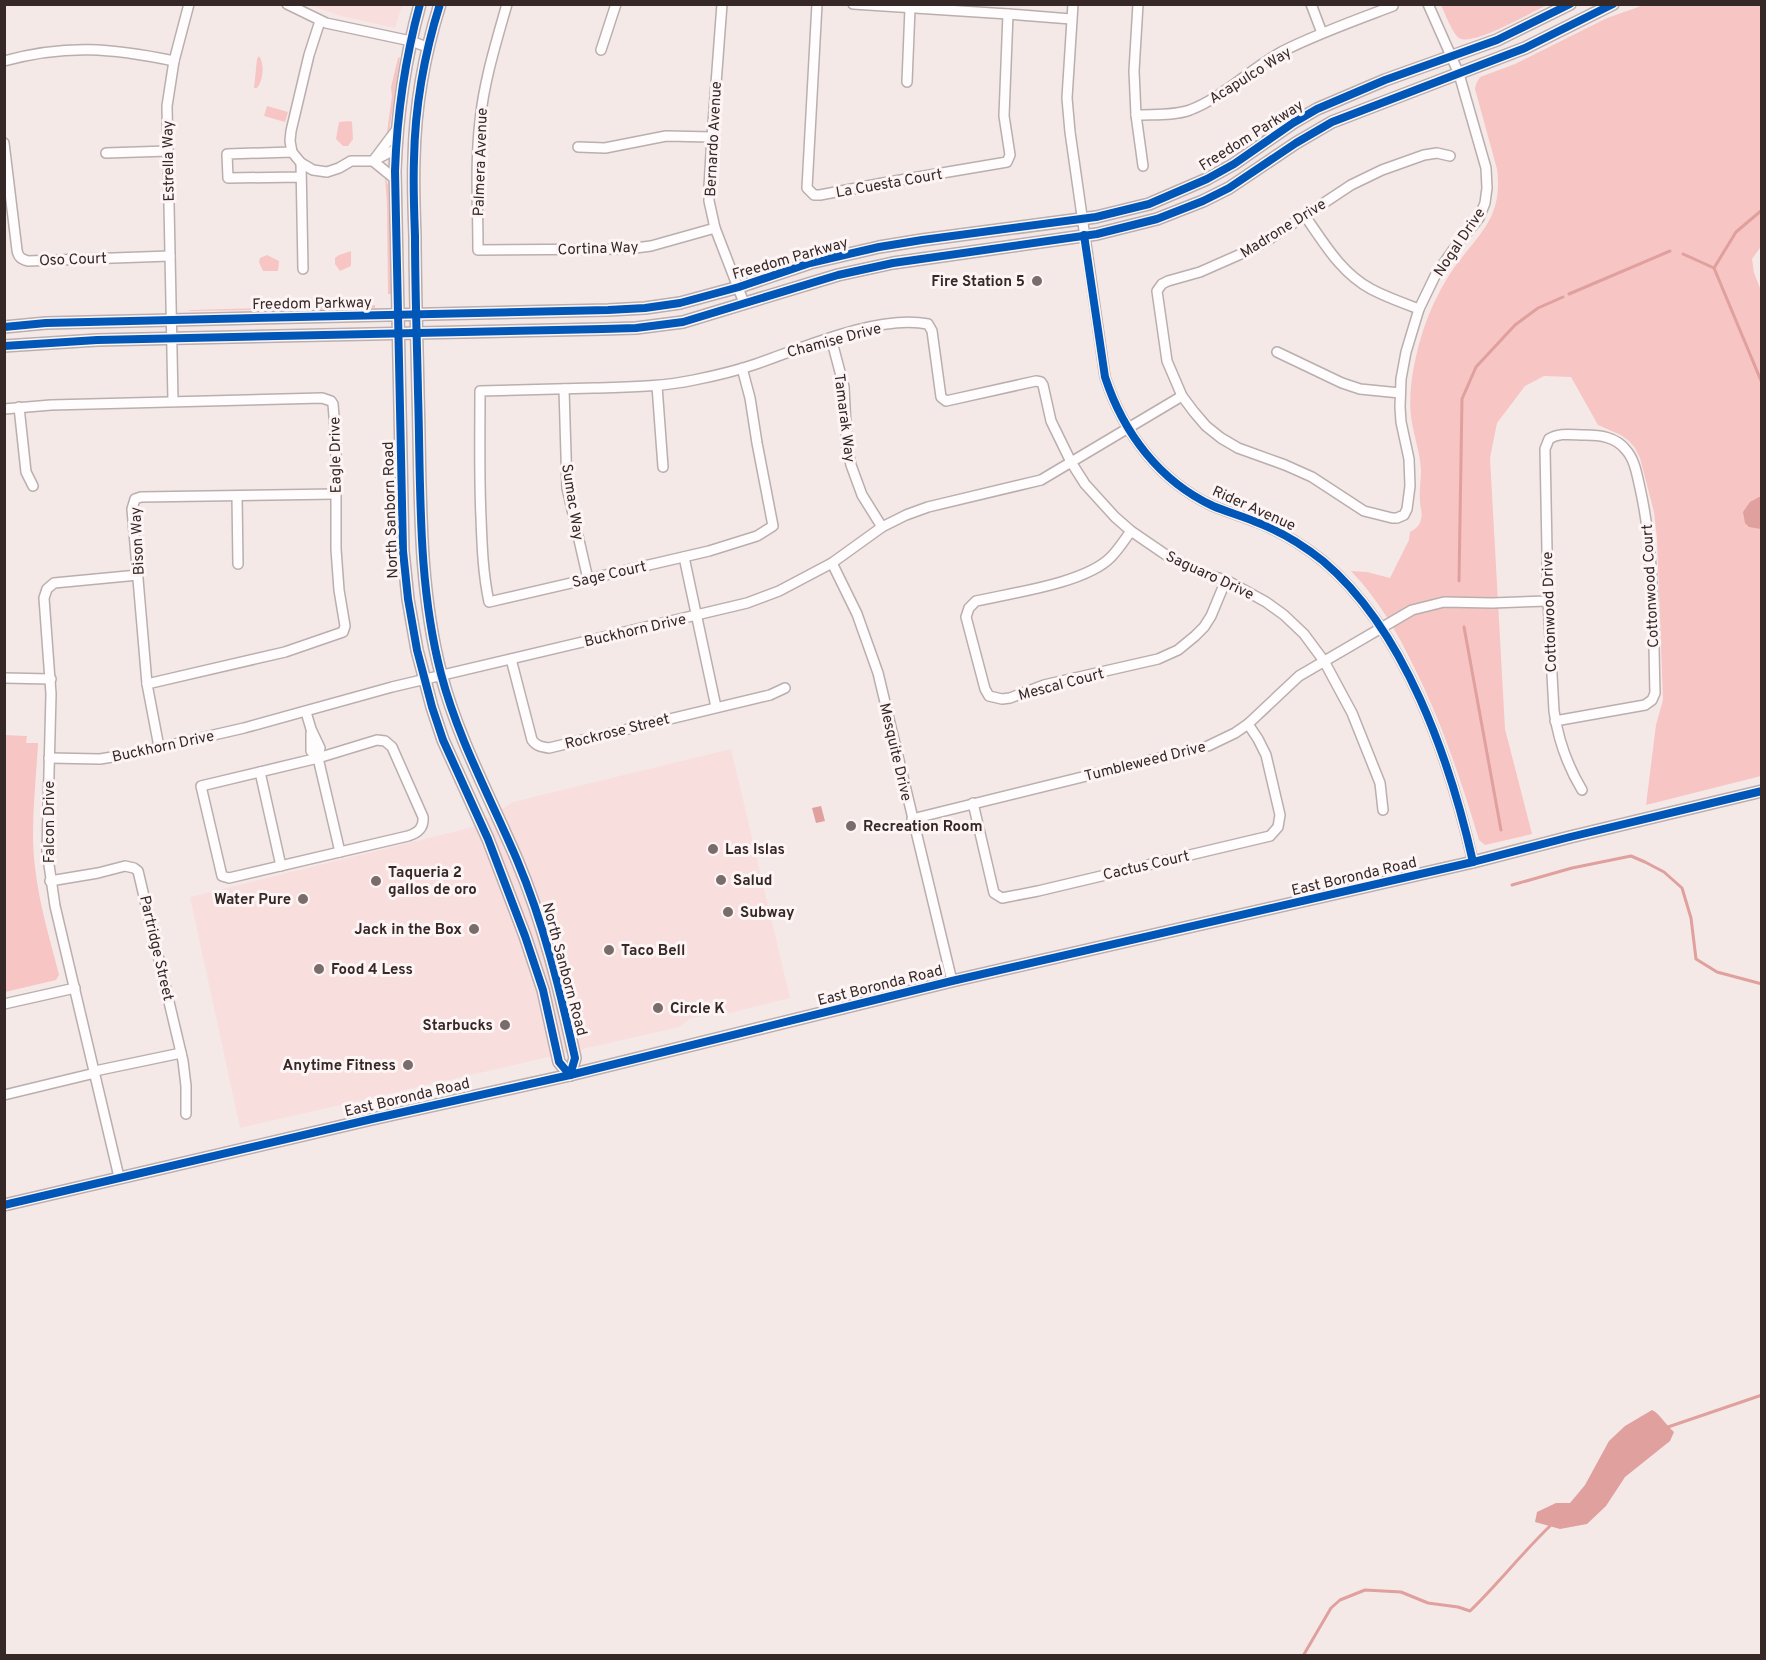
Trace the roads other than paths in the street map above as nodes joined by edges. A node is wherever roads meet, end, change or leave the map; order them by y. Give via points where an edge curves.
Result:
1 (189, 4) edge
2 (287, 4) edge
3 (420, 4) edge
4 (440, 4) edge
5 (507, 4) edge
6 (616, 4) edge
7 (722, 4) edge
8 (817, 4) edge
9 (853, 4) edge
10 (1072, 4) edge
11 (1138, 4) edge
12 (1311, 4) edge
13 (1428, 4) edge
14 (1570, 4) edge
15 (1613, 4) edge
16 (1394, 6) dead end
17 (910, 8) junction
18 (1008, 14) junction
19 (1071, 19) junction
20 (320, 21) junction
21 (1322, 33) junction
22 (411, 41) junction
23 (428, 47) junction
24 (602, 50) dead end
25 (1453, 57) junction
26 (174, 60) junction
27 (4, 61) edge
28 (1459, 74) junction
29 (907, 82) dead end
30 (1136, 115) junction
31 (397, 129) junction
32 (712, 137) junction
33 (4, 143) edge
34 (578, 147) dead end
35 (396, 149) junction
36 (168, 151) junction
37 (292, 152) junction
38 (106, 153) dead end
39 (1450, 156) dead end
40 (373, 161) junction
41 (301, 163) junction
42 (1143, 166) dead end
43 (301, 177) junction
44 (395, 179) junction
45 (1305, 216) junction
46 (1083, 219) junction
47 (715, 228) junction
48 (1084, 236) junction
49 (478, 250) joint
50 (170, 256) junction
51 (303, 269) dead end
52 (739, 287) junction
53 (744, 303) junction
54 (1419, 309) junction
55 (398, 315) junction
56 (416, 315) junction
57 (172, 320) junction
58 (4, 327) edge
59 (399, 333) junction
60 (417, 333) junction
61 (831, 338) junction
62 (172, 339) junction
63 (4, 346) edge
64 (1277, 352) dead end
65 (742, 368) junction
66 (657, 386) junction
67 (564, 389) junction
68 (480, 392) joint
69 (1400, 393) junction
70 (1182, 396) junction
71 (173, 401) junction
72 (19, 407) junction
73 (4, 409) edge
74 (1128, 428) junction
75 (1557, 435) joint
76 (1071, 462) junction
77 (663, 467) dead end
78 (33, 486) dead end
79 (336, 494) junction
80 (237, 496) junction
81 (1401, 517) joint
82 (882, 527) junction
83 (1131, 531) junction
84 (684, 557) junction
85 (832, 563) junction
86 (238, 564) dead end
87 (138, 575) junction
88 (588, 579) junction
89 (1226, 580) junction
90 (1548, 601) junction
91 (696, 615) junction
92 (1381, 627) junction
93 (512, 659) junction
94 (1324, 661) junction
95 (442, 676) junction
96 (4, 678) edge
97 (51, 679) junction
98 (424, 680) junction
99 (147, 684) junction
100 (785, 688) dead end
101 (716, 706) junction
102 (306, 712) junction
103 (1556, 721) junction
104 (1248, 724) junction
105 (159, 747) junction
106 (49, 758) junction
107 (318, 758) junction
108 (260, 772) junction
109 (1582, 790) dead end
110 (1761, 791) edge
111 (973, 803) junction
112 (1383, 810) dead end
113 (912, 819) junction
114 (340, 852) junction
115 (1473, 862) junction
116 (282, 866) junction
117 (50, 881) junction
118 (952, 981) junction
119 (75, 988) junction
120 (4, 1004) edge
121 (181, 1053) junction
122 (95, 1072) junction
123 (570, 1075) junction
124 (4, 1095) edge
125 (186, 1113) dead end
126 (119, 1178) junction
127 (4, 1205) edge

1 - 26 street, Estrella Way
2 - 20 street
3 - 22 main road, North Sanborn Road
4 - 23 main road, North Sanborn Road
5 - 49 street, Palmera Avenue via 480,120
6 - 24 street
7 - 32 street, Bernardo Avenue
8 - 18 street, La Cuesta Court via 807,188 814,195 1006,162 1011,155 1005,116
9 - 17 street
10 - 19 street, Rider Avenue
11 - 30 street
12 - 21 street
13 - 25 street, Nogal Drive
14 - 25 main road, Freedom Parkway
15 - 28 main road, Freedom Parkway via 1525,48
16 - 21 street, Acapulco Way
17 - 18 street
17 - 29 street
18 - 19 street
19 - 46 street, Rider Avenue via 1067,98
20 - 22 street
20 - 37 street via 291,131
21 - 30 street, Acapulco Way via 1251,70 1196,107 1173,114
22 - 23 street
22 - 31 main road, North Sanborn Road
23 - 56 main road, North Sanborn Road via 417,111 414,160
25 - 28 street, Nogal Drive
25 - 46 main road, Freedom Parkway via 1317,109 1207,179 1149,204
26 - 27 street via 86,49
26 - 36 street, Estrella Way via 167,106
28 - 48 main road, Freedom Parkway via 1332,122 1203,201 1146,223
28 - 54 street, Nogal Drive via 1486,168 1486,195 1479,218 1435,276
30 - 42 street
31 - 35 main road, North Sanborn Road
31 - 40 street
32 - 34 street via 666,136 605,148
32 - 47 street, Bernardo Avenue via 709,201
33 - 50 street, Oso Court via 19,257 28,261
35 - 40 street
35 - 44 main road, North Sanborn Road
36 - 38 street
36 - 50 street, Estrella Way
37 - 41 street
37 - 43 street via 227,154 228,178
39 - 45 street, Madrone Drive via 1424,155 1382,170 1351,185
40 - 41 street via 351,161 327,172
40 - 44 street
41 - 43 street
43 - 51 street
44 - 55 main road, North Sanborn Road
45 - 54 street via 1347,272 1369,288
45 - 70 street, Madrone Drive via 1242,254 1168,281 1159,288 1167,361
46 - 48 street, Rider Avenue
46 - 52 main road, Freedom Parkway via 879,247 810,263
47 - 49 street, Cortina Way via 627,249
47 - 52 street, Bernardo Avenue
48 - 53 main road, Freedom Parkway via 893,263 838,274
48 - 74 street, Rider Avenue via 1105,377
50 - 57 street, Estrella Way
52 - 53 street, Bernardo Avenue
52 - 56 main road, Freedom Parkway via 645,308
53 - 60 main road, Freedom Parkway via 683,322 644,327
54 - 69 street, Nogal Drive via 1406,352
55 - 56 main road, Freedom Parkway
55 - 57 main road, Freedom Parkway
55 - 59 main road, North Sanborn Road
56 - 60 main road, North Sanborn Road
57 - 58 main road, Freedom Parkway
57 - 62 street, Estrella Way
59 - 60 main road, Freedom Parkway
59 - 62 main road, Freedom Parkway
59 - 98 main road, North Sanborn Road via 403,551 412,625
60 - 95 main road, North Sanborn Road via 424,580
61 - 65 street, Chamise Drive
61 - 76 street, Chamise Drive via 879,326 928,324 941,397 946,401 1041,382 1052,421
61 - 82 street, Tamarak Way via 844,387 851,465 862,495
62 - 63 main road, Freedom Parkway
62 - 71 street, Estrella Way
64 - 69 street via 1360,389
65 - 66 street, Chamise Drive
65 - 84 street, Sage Court via 773,526 741,542
66 - 67 street, Chamise Drive
66 - 77 street
67 - 68 street, Chamise Drive
67 - 88 street, Sumac Way via 567,488
68 - 88 street, Sage Court via 479,480 489,602
69 - 81 street, Nogal Drive via 1410,476 1407,510
70 - 74 street, Buckhorn Drive
70 - 81 street, Madrone Drive via 1206,426 1230,444 1312,477 1364,511
71 - 72 street, Eagle Drive
71 - 79 street, Eagle Drive via 331,400 335,412
72 - 73 street, Eagle Drive
72 - 78 street via 26,472
74 - 76 street, Buckhorn Drive
74 - 92 street, Rider Avenue via 1156,465 1196,496 1271,528 1321,560 1355,592
75 - 90 street, Cottonwood Drive via 1549,439 1545,449
75 - 103 street, Cottonwood Court via 1610,438 1626,449 1634,463 1649,538 1655,693 1645,705
76 - 82 street, Buckhorn Drive via 1041,480 917,510
76 - 83 street, Saguaro Drive via 1085,484
79 - 80 street, Bison Way
79 - 99 street, Eagle Drive via 343,632 275,655
80 - 86 street
80 - 87 street, Bison Way via 135,499 132,509
82 - 85 street, Buckhorn Drive
83 - 89 street, Saguaro Drive via 1187,567
83 - 89 street, Mescal Court via 1112,557 1085,574 976,601 969,608 966,616 990,696 1010,698 1044,685 1158,659 1178,650 1204,627
84 - 88 street, Sage Court
84 - 91 street
85 - 91 street, Buckhorn Drive via 763,598
85 - 113 street, Mesquite Drive via 857,614 878,673
87 - 97 street, Falcon Drive via 48,586 44,602
87 - 99 street, Bison Way
89 - 94 street, Saguaro Drive via 1284,615
90 - 92 street, Tumbleweed Drive via 1444,602 1412,610
90 - 103 street, Cottonwood Drive
91 - 93 street, Buckhorn Drive
91 - 101 street
92 - 94 street, Tumbleweed Drive
92 - 115 street, Rider Avenue via 1435,737
93 - 95 street, Buckhorn Drive
93 - 101 street, Rockrose Street via 535,745 549,748
94 - 104 street, Tumbleweed Drive via 1299,676
94 - 112 street, Saguaro Drive via 1352,713 1380,783
95 - 98 street, Buckhorn Drive
95 - 123 main road, North Sanborn Road via 462,736 517,860 546,940 575,1058
96 - 97 street
97 - 106 street, Falcon Drive
98 - 102 street, Buckhorn Drive
98 - 123 main road, North Sanborn Road via 443,740 508,886 543,990 559,1062
99 - 105 street, Bison Way
100 - 101 street, Rockrose Street
102 - 105 street, Buckhorn Drive
102 - 107 street via 311,751
103 - 109 street, Cottonwood Drive via 1566,758
104 - 111 street, Tumbleweed Drive via 1193,751
104 - 111 street, Cactus Court via 1266,756 1280,815 1278,827 1270,836 1002,898 994,893
105 - 106 street, Buckhorn Drive via 100,759
106 - 117 street, Falcon Drive
107 - 108 street
107 - 114 street
107 - 114 street via 377,740 387,742 423,817 421,828 414,834
108 - 116 street
108 - 116 street via 201,786 221,874 229,878
110 - 115 main road, East Boronda Road
111 - 113 street, Tumbleweed Drive
113 - 118 street, Mesquite Drive
114 - 116 street
115 - 118 main road, East Boronda Road
117 - 119 street, Falcon Drive
117 - 121 street, Partridge Street via 125,866 138,871
118 - 123 main road, East Boronda Road
119 - 120 street
119 - 122 street, Falcon Drive
121 - 122 street
121 - 125 street, Partridge Street
122 - 124 street
122 - 126 street, Falcon Drive
123 - 126 main road, East Boronda Road
126 - 127 main road, East Boronda Road

